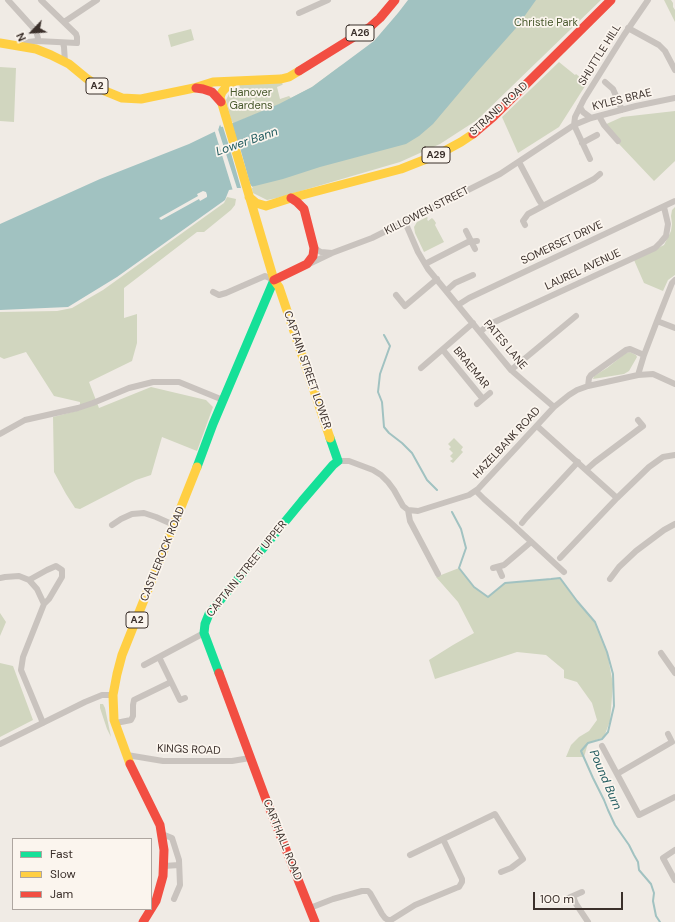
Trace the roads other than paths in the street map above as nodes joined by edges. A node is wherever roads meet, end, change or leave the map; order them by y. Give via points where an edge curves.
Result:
1 (8, 0) edge
2 (41, 0) edge
3 (97, 0) edge
4 (328, 0) edge
5 (396, 0) edge
6 (611, 0) edge
7 (648, 0) edge
8 (299, 13) dead end
9 (64, 22) junction
10 (628, 28) junction
11 (38, 41) junction
12 (63, 43) junction
13 (4, 44) edge
14 (65, 62) junction
15 (675, 70) edge
16 (237, 81) junction
17 (213, 82) joint
18 (605, 82) dead end
19 (194, 88) junction
20 (675, 98) edge
21 (221, 102) junction
22 (580, 107) junction
23 (622, 110) junction
24 (599, 116) junction
25 (591, 118) junction
26 (574, 125) junction
27 (597, 135) dead end
28 (618, 141) dead end
29 (582, 143) junction
30 (590, 159) dead end
31 (519, 162) junction
32 (600, 174) dead end
33 (317, 192) junction
34 (291, 198) junction
35 (252, 201) junction
36 (675, 201) edge
37 (266, 206) junction
38 (543, 206) junction
39 (664, 207) junction
40 (304, 208) junction
41 (255, 219) junction
42 (404, 222) junction
43 (525, 225) dead end
44 (466, 231) dead end
45 (474, 242) junction
46 (314, 248) junction
47 (475, 249) dead end
48 (332, 253) junction
49 (308, 264) junction
50 (425, 264) junction
51 (473, 274) dead end
52 (437, 279) junction
53 (274, 280) junction
54 (675, 280) edge
55 (446, 291) junction
56 (213, 292) dead end
57 (396, 296) dead end
58 (458, 305) junction
59 (576, 316) dead end
60 (656, 321) junction
61 (473, 324) junction
62 (675, 328) edge
63 (480, 332) junction
64 (443, 350) junction
65 (644, 355) junction
66 (422, 368) dead end
67 (511, 370) junction
68 (638, 375) junction
69 (675, 384) edge
70 (588, 386) junction
71 (490, 393) dead end
72 (483, 399) junction
73 (223, 400) junction
74 (476, 404) dead end
75 (554, 407) junction
76 (638, 420) dead end
77 (537, 426) junction
78 (0, 434) edge
79 (675, 455) edge
80 (338, 461) junction
81 (578, 462) junction
82 (586, 470) junction
83 (476, 491) junction
84 (616, 498) junction
85 (408, 510) junction
86 (522, 523) dead end
87 (675, 524) edge
88 (112, 525) dead end
89 (174, 525) junction
90 (531, 542) junction
91 (560, 558) dead end
92 (564, 572) dead end
93 (438, 574) dead end
94 (502, 576) dead end
95 (0, 578) edge
96 (610, 579) dead end
97 (29, 580) junction
98 (44, 604) junction
99 (204, 633) junction
100 (661, 653) dead end
101 (158, 657) junction
102 (144, 665) dead end
103 (675, 673) edge
104 (171, 682) junction
105 (113, 695) junction
106 (185, 698) dead end
107 (43, 723) junction
108 (116, 723) junction
109 (668, 734) dead end
110 (0, 744) edge
111 (602, 746) dead end
112 (127, 755) junction
113 (250, 758) junction
114 (617, 774) junction
115 (675, 798) edge
116 (162, 834) junction
117 (443, 839) junction
118 (675, 850) edge
119 (410, 855) dead end
120 (179, 865) junction
121 (164, 866) junction
122 (501, 872) dead end
123 (675, 880) edge
124 (582, 892) dead end
125 (573, 896) junction
126 (174, 899) dead end
127 (566, 899) dead end
128 (152, 907) edge
129 (310, 908) junction
130 (150, 910) edge
131 (143, 922) edge
132 (315, 922) edge
133 (588, 922) edge

1 - 11 street via 36,31
2 - 9 street
3 - 9 street
4 - 8 street
5 - 16 main road, A26 via 370,26 289,77
6 - 33 main road, STRAND ROAD / A29 via 493,117 461,142 401,169
7 - 10 street, SHUTTLE HILL
9 - 12 street via 77,37 77,44
10 - 15 street via 666,51
10 - 22 street, SHUTTLE HILL
11 - 12 street
11 - 13 street
12 - 14 street
13 - 14 main road, A2 via 36,49
14 - 19 main road, A2 via 105,91 122,98 141,99
16 - 17 main road, A26
16 - 21 main road, A2 via 224,89
17 - 19 main road, A2
18 - 23 street via 613,89
19 - 21 main road, A2 via 212,92
20 - 23 street, KYLES BRAE
21 - 35 main road, A2
22 - 25 street
22 - 26 street, SHUTTLE HILL via 574,117
23 - 24 street, KYLES BRAE
24 - 25 street, KYLES BRAE
24 - 28 street
25 - 26 street, KYLES BRAE
26 - 29 street
26 - 31 street, KILLOWEN STREET
27 - 29 street
29 - 30 street
31 - 38 street
31 - 42 street, KILLOWEN STREET
32 - 38 street via 594,180
33 - 34 main road, STRAND ROAD / A29
33 - 40 main road
34 - 37 main road, STRAND ROAD / A29
34 - 40 main road
35 - 37 main road
35 - 41 main road, A2
36 - 39 street, SOMERSET DRIVE
37 - 41 main road via 259,211
38 - 43 street via 528,214 523,221
39 - 58 street, SOMERSET DRIVE via 468,298
39 - 63 street, LAUREL AVENUE via 668,224 666,236 655,248
40 - 46 main road
41 - 53 main road, A2
42 - 48 street, KILLOWEN STREET via 372,238
42 - 50 street, PATES LANE
44 - 45 street
45 - 47 street
45 - 50 street via 468,242
46 - 48 street
46 - 49 main road
48 - 49 street, KILLOWEN STREET
49 - 53 main road, KILLOWEN STREET
50 - 52 street, PATES LANE
51 - 55 street
52 - 55 street, PATES LANE
52 - 57 street via 405,306
53 - 56 street via 265,276 226,293 219,295
53 - 73 main road, CASTLEROCK ROAD / A2
53 - 80 main road, CAPTAIN STREET LOWER via 279,287
54 - 60 street
55 - 58 street, PATES LANE
58 - 61 street, PATES LANE
59 - 67 street
60 - 62 street
60 - 65 street
61 - 63 street, PATES LANE
61 - 64 street, BRAEMAR
63 - 67 street, PATES LANE
64 - 66 street, BRAEMAR
64 - 72 street, BRAEMAR
65 - 68 street
65 - 70 street via 630,349 626,350 591,375
67 - 75 street, PATES LANE
68 - 69 street, HAZELBANK ROAD via 653,374
68 - 70 street, HAZELBANK ROAD
70 - 75 street, HAZELBANK ROAD
71 - 72 street, BRAEMAR
72 - 74 street, BRAEMAR
73 - 78 street via 179,382 153,382 129,388 93,403 25,420
73 - 89 main road, CASTLEROCK ROAD / A2
75 - 77 street, HAZELBANK ROAD
76 - 82 street via 643,426
77 - 81 street
77 - 83 street, HAZELBANK ROAD
79 - 84 street via 663,457 649,467
80 - 85 street via 349,461 381,475
80 - 99 main road, CAPTAIN STREET UPPER via 209,614
81 - 82 street
81 - 86 street
82 - 84 street
83 - 85 street, HAZELBANK ROAD via 418,511
83 - 90 street
84 - 91 street
85 - 93 street via 410,521
87 - 96 street via 636,550
88 - 89 street via 132,514 144,513
89 - 105 main road, CASTLEROCK ROAD / A2 via 122,655
90 - 92 street
90 - 94 street via 504,565 496,567
95 - 97 street via 19,576
97 - 98 street via 37,589
97 - 98 street via 56,566 62,570 62,577
98 - 107 street via 23,657 21,670
99 - 101 street
99 - 113 main road, CAPTAIN STREET UPPER
100 - 103 street
101 - 102 street
101 - 104 street
104 - 106 street via 180,700
104 - 108 street via 134,700 131,720
105 - 107 street via 102,695
105 - 108 main road, CASTLEROCK ROAD / A2
107 - 110 street
108 - 112 main road, CASTLEROCK ROAD / A2
109 - 114 street via 672,742
111 - 114 street
112 - 113 street, KINGS ROAD via 163,761 232,761
112 - 116 main road, CASTLEROCK ROAD / A2
113 - 129 main road, CARTHALL ROAD
114 - 115 street via 639,815
116 - 120 street via 172,838
116 - 121 main road, CASTLEROCK ROAD / A2
117 - 119 street
117 - 122 street via 495,814 523,859
117 - 129 street via 462,879 459,887 415,905 391,920 385,918 368,891 340,897
118 - 123 street via 663,858
120 - 121 street
120 - 126 street via 180,885
121 - 128 main road, CASTLEROCK ROAD / A2 via 156,901
124 - 125 street
125 - 127 street
125 - 133 street
129 - 132 main road, CARTHALL ROAD
130 - 131 main road, CASTLEROCK ROAD / A2

